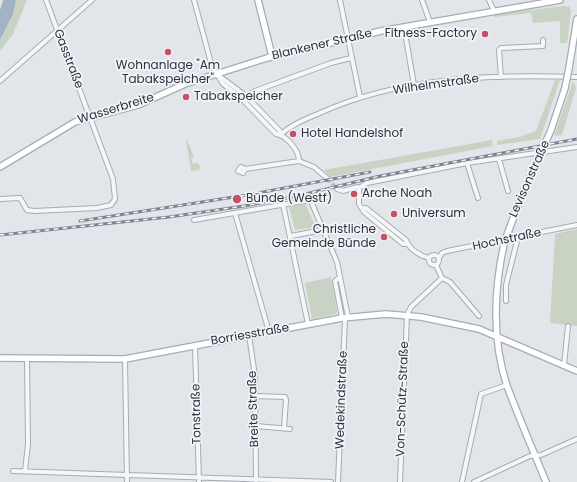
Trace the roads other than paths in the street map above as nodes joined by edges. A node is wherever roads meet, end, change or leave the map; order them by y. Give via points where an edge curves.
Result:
1 (46, 0) edge
2 (92, 0) edge
3 (194, 0) edge
4 (258, 0) edge
5 (340, 0) edge
6 (422, 0) edge
7 (489, 0) edge
8 (558, 0) edge
9 (494, 10) junction
10 (577, 19) edge
11 (430, 22) junction
12 (577, 24) edge
13 (404, 27) junction
14 (57, 31) junction
15 (347, 38) junction
16 (543, 40) dead end
17 (272, 56) junction
18 (351, 58) junction
19 (216, 73) junction
20 (501, 77) junction
21 (577, 77) edge
22 (0, 82) edge
23 (414, 85) junction
24 (246, 96) junction
25 (360, 97) junction
26 (90, 117) junction
27 (280, 135) junction
28 (577, 146) edge
29 (499, 159) junction
30 (299, 161) junction
31 (467, 164) junction
32 (0, 167) edge
33 (245, 169) dead end
34 (328, 179) tunnel mouth
35 (359, 188) junction
36 (337, 189) dead end
37 (508, 191) dead end
38 (327, 196) dead end
39 (478, 198) dead end
40 (0, 199) edge
41 (310, 199) junction
42 (283, 204) junction
43 (235, 213) junction
44 (194, 220) dead end
45 (577, 225) edge
46 (322, 230) junction
47 (291, 236) junction
48 (518, 237) junction
49 (429, 258) junction
50 (439, 258) junction
51 (436, 265) junction
52 (442, 278) junction
53 (506, 301) dead end
54 (407, 315) junction
55 (479, 316) dead end
56 (345, 318) junction
57 (308, 324) junction
58 (568, 326) dead end
59 (269, 332) junction
60 (249, 335) junction
61 (497, 336) junction
62 (195, 345) junction
63 (0, 358) edge
64 (27, 358) junction
65 (125, 359) junction
66 (564, 365) junction
67 (577, 371) edge
68 (507, 385) junction
69 (255, 396) junction
70 (256, 426) junction
71 (284, 428) junction
72 (290, 428) dead end
73 (577, 439) edge
74 (535, 455) junction
75 (13, 471) dead end
76 (25, 471) junction
77 (128, 476) junction
78 (199, 480) edge
79 (256, 481) edge
80 (127, 482) edge
81 (331, 482) edge
82 (338, 482) edge
83 (400, 482) edge
84 (462, 482) edge
85 (474, 482) edge
86 (546, 482) edge

1 - 14 street, Gasstraße
2 - 14 street
3 - 19 street
4 - 17 main road
5 - 15 street
6 - 11 street
7 - 9 street
8 - 9 main road, Blankener Straße
9 - 11 main road, Blankener Straße
10 - 12 main road, Levisonstraße
11 - 13 main road, Blankener Straße
12 - 61 main road, Levisonstraße, bridge via 565,88 551,130 522,194 504,244 496,300
13 - 15 main road, Blankener Straße
13 - 23 street
14 - 22 street
14 - 26 street, Gasstraße
15 - 17 main road, Blankener Straße
15 - 18 street
16 - 20 street via 543,46 499,50
17 - 19 main road, Blankener Straße
18 - 24 street via 262,88
18 - 25 street
19 - 24 street
19 - 26 main road, Wasserbreite via 138,105
19 - 27 street via 224,84
20 - 21 street, Wilhelmstraße
20 - 23 street, Wilhelmstraße
23 - 25 street, Wilhelmstraße
24 - 27 street via 280,131
25 - 27 street, Wilhelmstraße via 296,124
26 - 32 main road, Wasserbreite via 75,122
26 - 40 street, Gasstraße via 114,184 115,199 111,205 30,211 20,198
27 - 30 street via 298,152
28 - 29 street
29 - 31 street
29 - 37 street
30 - 33 street
30 - 34 street via 314,167
31 - 35 street via 367,183
31 - 39 street
35 - 36 street via 344,191
35 - 49 street via 362,208 378,217 406,240 417,253
38 - 41 street
41 - 42 street
41 - 46 street
42 - 43 street
42 - 47 street
43 - 44 street
43 - 59 street
45 - 48 street, Hochstraße
46 - 47 street
46 - 56 street, Wedekindstraße via 337,262 340,277 335,281
47 - 57 street
48 - 50 street, Hochstraße via 447,251
48 - 53 street via 506,285
49 - 50 street via 434,255
49 - 51 street via 430,263
50 - 51 street
51 - 52 street
52 - 54 street via 410,307
52 - 55 street via 450,282
54 - 56 main road, Borriesstraße
54 - 61 main road, Borriesstraße via 452,322
54 - 83 street, Von-Schütz-Straße
56 - 57 main road, Borriesstraße
56 - 82 street, Wedekindstraße
57 - 59 main road, Borriesstraße
58 - 66 street
59 - 60 main road, Borriesstraße
60 - 62 main road, Borriesstraße
60 - 69 street, Breite Straße
61 - 66 main road, Borriesstraße
61 - 68 main road, Levisonstraße
62 - 65 main road, Borriesstraße
62 - 78 street, Tonstraße
63 - 64 main road, Borriesstraße
64 - 65 main road, Borriesstraße
64 - 76 street via 28,444
65 - 77 street
66 - 67 main road, Borriesstraße
68 - 74 main road, Levisonstraße
68 - 84 street via 481,394
69 - 70 street, Breite Straße
69 - 71 street via 285,397
70 - 71 street
70 - 79 street, Breite Straße
71 - 72 street
73 - 74 street
74 - 85 street
74 - 86 main road, Levisonstraße
75 - 76 street
76 - 77 street
77 - 78 street
77 - 80 street
78 - 79 street
79 - 81 street

